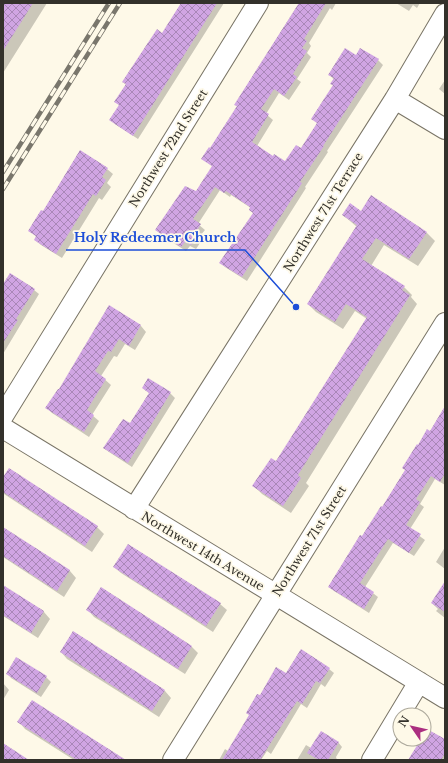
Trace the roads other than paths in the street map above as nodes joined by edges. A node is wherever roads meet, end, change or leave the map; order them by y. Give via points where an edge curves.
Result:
1 (258, 3) edge
2 (445, 14) edge
3 (395, 98) junction
4 (445, 129) edge
5 (445, 323) edge
6 (3, 416) edge
7 (3, 428) edge
8 (134, 509) junction
9 (276, 595) junction
10 (419, 682) junction
11 (444, 696) edge
12 (173, 760) edge
13 (372, 760) edge

1 - 6 street, Northwest 72nd Street
2 - 3 street, Northwest 71st Terrace
3 - 4 street
3 - 8 street, Northwest 71st Terrace
5 - 9 street, Northwest 71st Street
7 - 8 street, Northwest 14th Avenue
8 - 9 street, Northwest 14th Avenue
9 - 10 street, Northwest 14th Avenue
9 - 12 street, Northwest 71st Street
10 - 11 street, Northwest 14th Avenue
10 - 13 street

